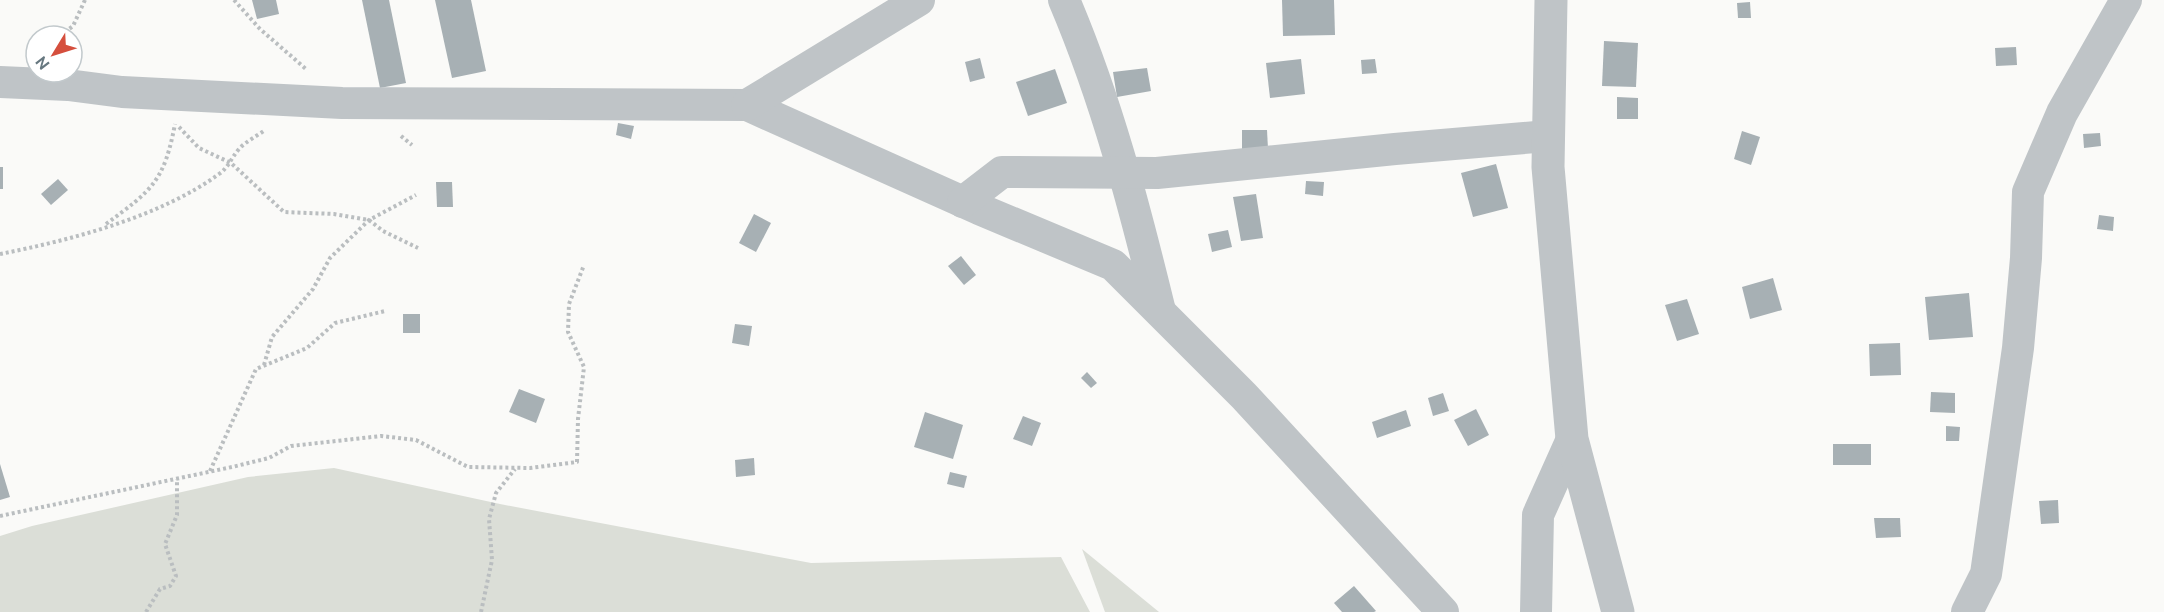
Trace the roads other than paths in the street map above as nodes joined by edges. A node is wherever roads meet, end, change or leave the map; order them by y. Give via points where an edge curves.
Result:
1 (919, 0) edge
2 (1064, 0) edge
3 (1551, 0) edge
4 (2126, 0) edge
5 (0, 82) edge
6 (747, 105) junction
7 (1548, 136) junction
8 (1126, 173) junction
9 (963, 202) junction
10 (1160, 312) junction
11 (1572, 439) junction
12 (1443, 612) edge
13 (1536, 612) edge
14 (1618, 612) edge
15 (1967, 612) edge

1 - 6 street
2 - 8 street
3 - 7 street
4 - 15 street via 2062,113 2028,192 2019,348 1988,562
5 - 6 street via 122,92 405,105
6 - 9 street
7 - 8 street
7 - 11 street
8 - 9 street via 1002,172
8 - 10 street
9 - 10 street via 1113,265
10 - 12 street via 1244,396
11 - 13 street via 1538,515
11 - 14 street

